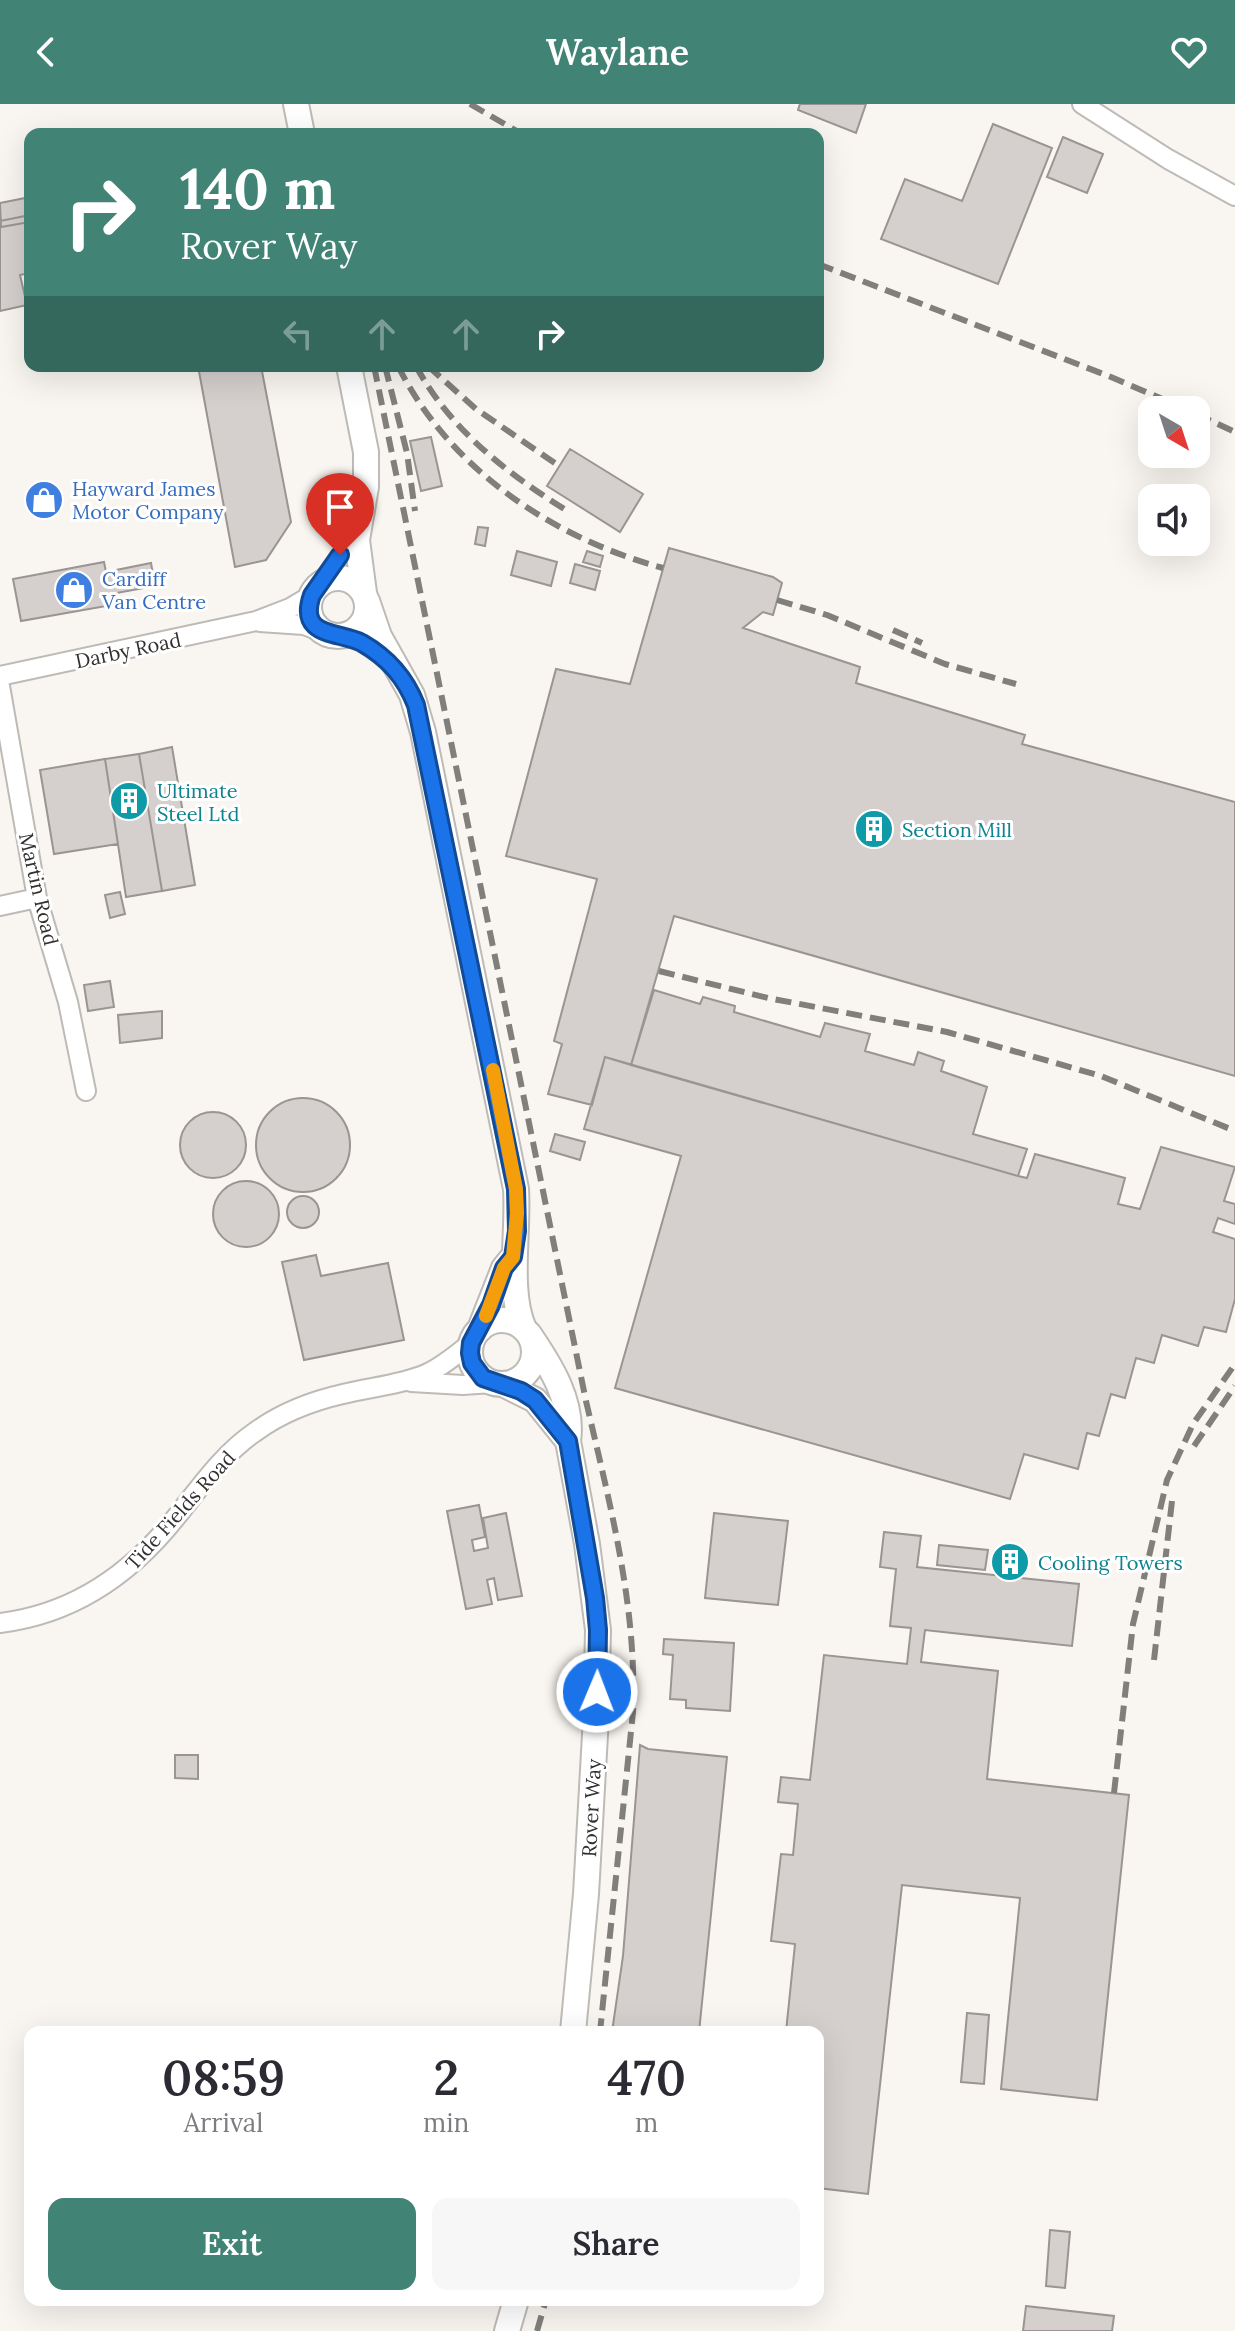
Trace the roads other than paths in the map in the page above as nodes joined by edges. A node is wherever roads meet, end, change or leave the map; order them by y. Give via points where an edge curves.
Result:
1 (296, 104) edge
2 (1082, 104) edge
3 (301, 128) edge
4 (1235, 196) edge
5 (350, 372) edge
6 (359, 520) junction
7 (315, 591) junction
8 (366, 597) junction
9 (256, 621) junction
10 (331, 634) junction
11 (397, 670) junction
12 (0, 676) edge
13 (0, 686) edge
14 (37, 898) junction
15 (0, 906) edge
16 (86, 1091) dead end
17 (513, 1257) junction
18 (526, 1332) junction
19 (476, 1336) junction
20 (404, 1381) junction
21 (497, 1383) junction
22 (568, 1441) junction
23 (0, 1623) edge
24 (574, 2026) edge
25 (514, 2306) edge
26 (507, 2331) edge

1 - 3 street
2 - 4 street
5 - 6 street, Rover Way via 366,452
6 - 7 street, Rover Way
6 - 8 street, Rover Way via 358,561
7 - 8 street via 325,581 343,578
7 - 9 street, Darby Road via 301,603
7 - 10 street via 311,618
8 - 10 street via 365,620 351,634
8 - 11 street, Rover Way
9 - 10 street, Darby Road via 304,625
9 - 12 street, Darby Road
10 - 11 street, Rover Way via 362,643
11 - 17 street, Rover Way via 412,695 423,732 508,1146 517,1213
13 - 14 street, Martin Road
14 - 15 street
14 - 16 street, Martin Road via 68,1002
17 - 18 street, Rover Way via 518,1310
17 - 19 street, Rover Way
18 - 19 street via 515,1322 498,1320
18 - 21 street via 534,1353 528,1371 512,1383
18 - 22 street, Rover Way via 562,1394 570,1425
19 - 20 street, Tide Fields Road via 428,1373
19 - 21 street via 472,1363
20 - 21 street, Tide Fields Road
20 - 23 street, Tide Fields Road via 340,1394 275,1419 230,1452 157,1541 123,1573 70,1604
21 - 22 street, Rover Way via 535,1400
22 - 24 street, Rover Way via 598,1630 587,1878
25 - 26 street

